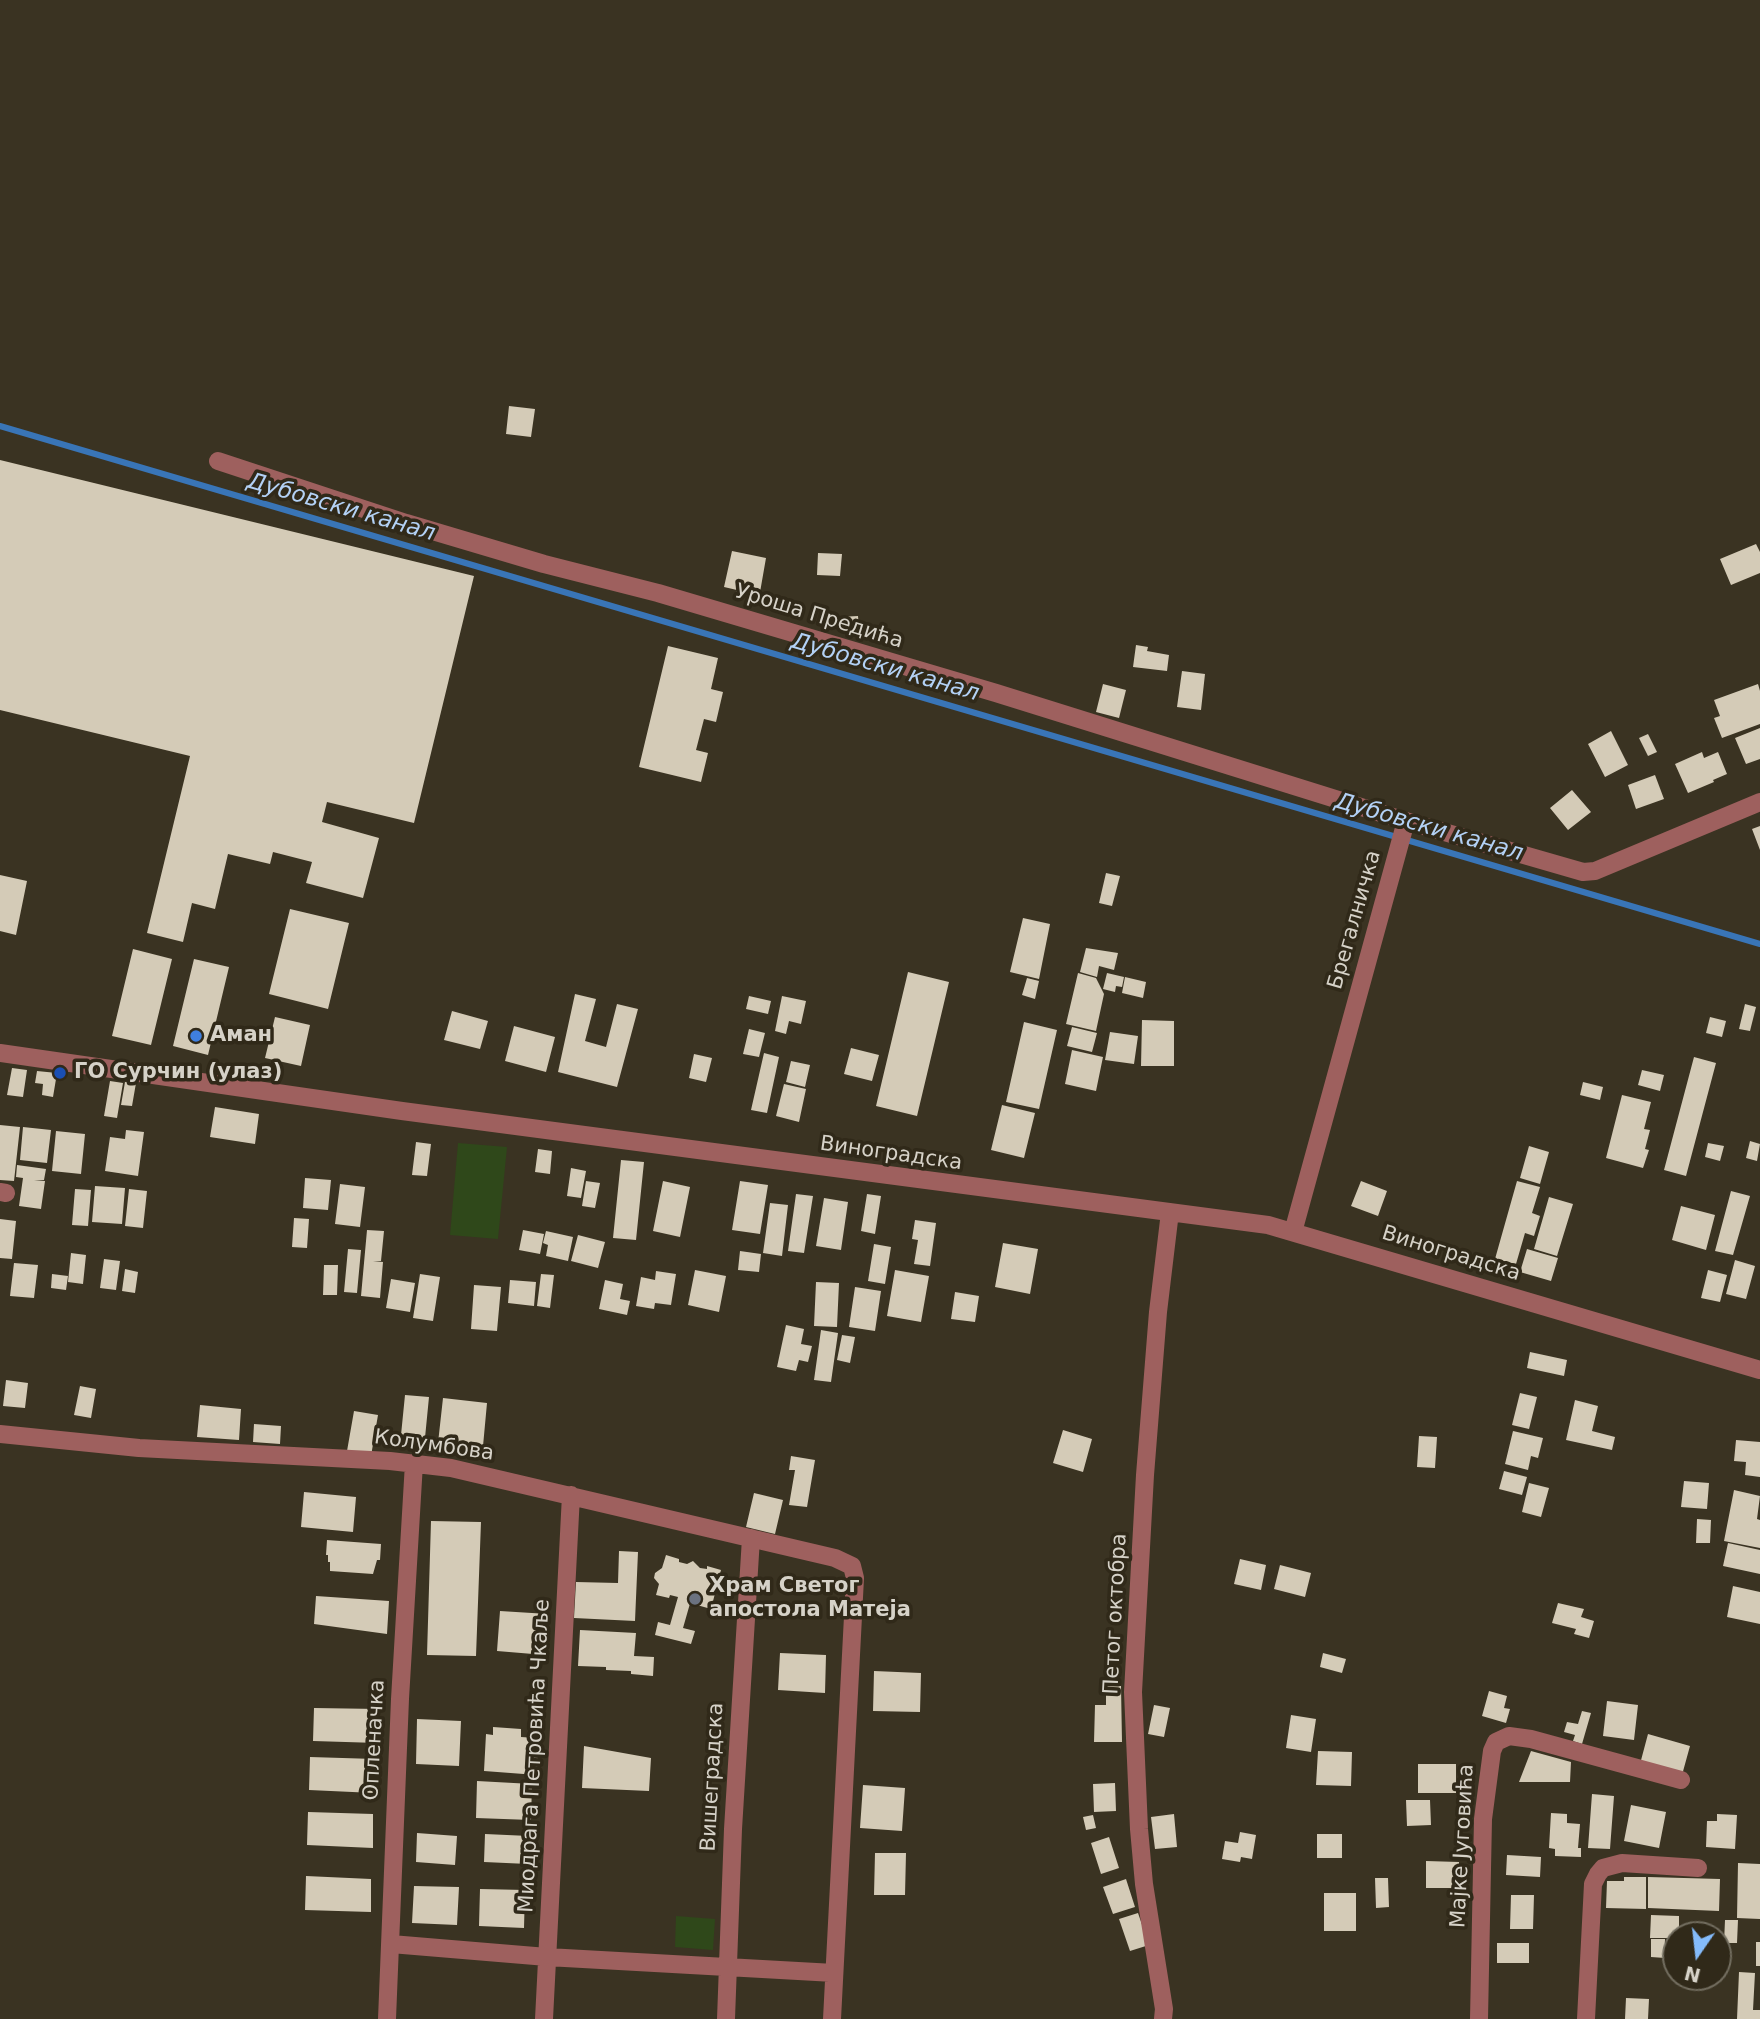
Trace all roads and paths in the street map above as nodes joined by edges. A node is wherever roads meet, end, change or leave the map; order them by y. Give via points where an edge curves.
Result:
1 (218, 461) dead end
2 (1760, 802) edge
3 (1405, 825) junction
4 (0, 1053) edge
5 (1170, 1212) junction
6 (1293, 1232) junction
7 (1760, 1370) edge
8 (0, 1434) edge
9 (414, 1463) junction
10 (571, 1495) junction
11 (751, 1538) junction
12 (1681, 1780) dead end
13 (1698, 1868) dead end
14 (391, 1944) junction
15 (547, 1956) junction
16 (727, 1968) junction
17 (834, 1973) junction
18 (387, 2019) edge
19 (544, 2019) edge
20 (726, 2019) edge
21 (832, 2019) edge
22 (1163, 2019) edge
23 (1479, 2019) edge
24 (1586, 2019) edge

1 - 3 street, Уроша Предића via 406,523 996,693
2 - 3 street via 1590,873
3 - 6 street, Брегалничка
4 - 5 street, Виноградска
5 - 6 street, Виноградска
5 - 22 street, Петог октобра via 1145,1475 1133,1692 1144,1884
6 - 7 street, Виноградска
8 - 9 street, Колумбова via 139,1448
9 - 10 street, Колумбова
9 - 14 street, Опленачка
10 - 11 street, Колумбова
10 - 15 street, Миодрага Петровића Чкаље
11 - 16 street, Вишеградска
11 - 17 street, Колумбова via 835,1558 852,1566 855,1578
12 - 23 street, Мајке Југовића via 1531,1739 1509,1736 1496,1742 1483,1819
13 - 24 street via 1622,1863 1598,1874 1593,1884
14 - 15 street
14 - 18 street, Опленачка
15 - 16 street
15 - 19 street, Миодрага Петровића Чкаље
16 - 17 street
16 - 20 street, Вишеградска
17 - 21 street

